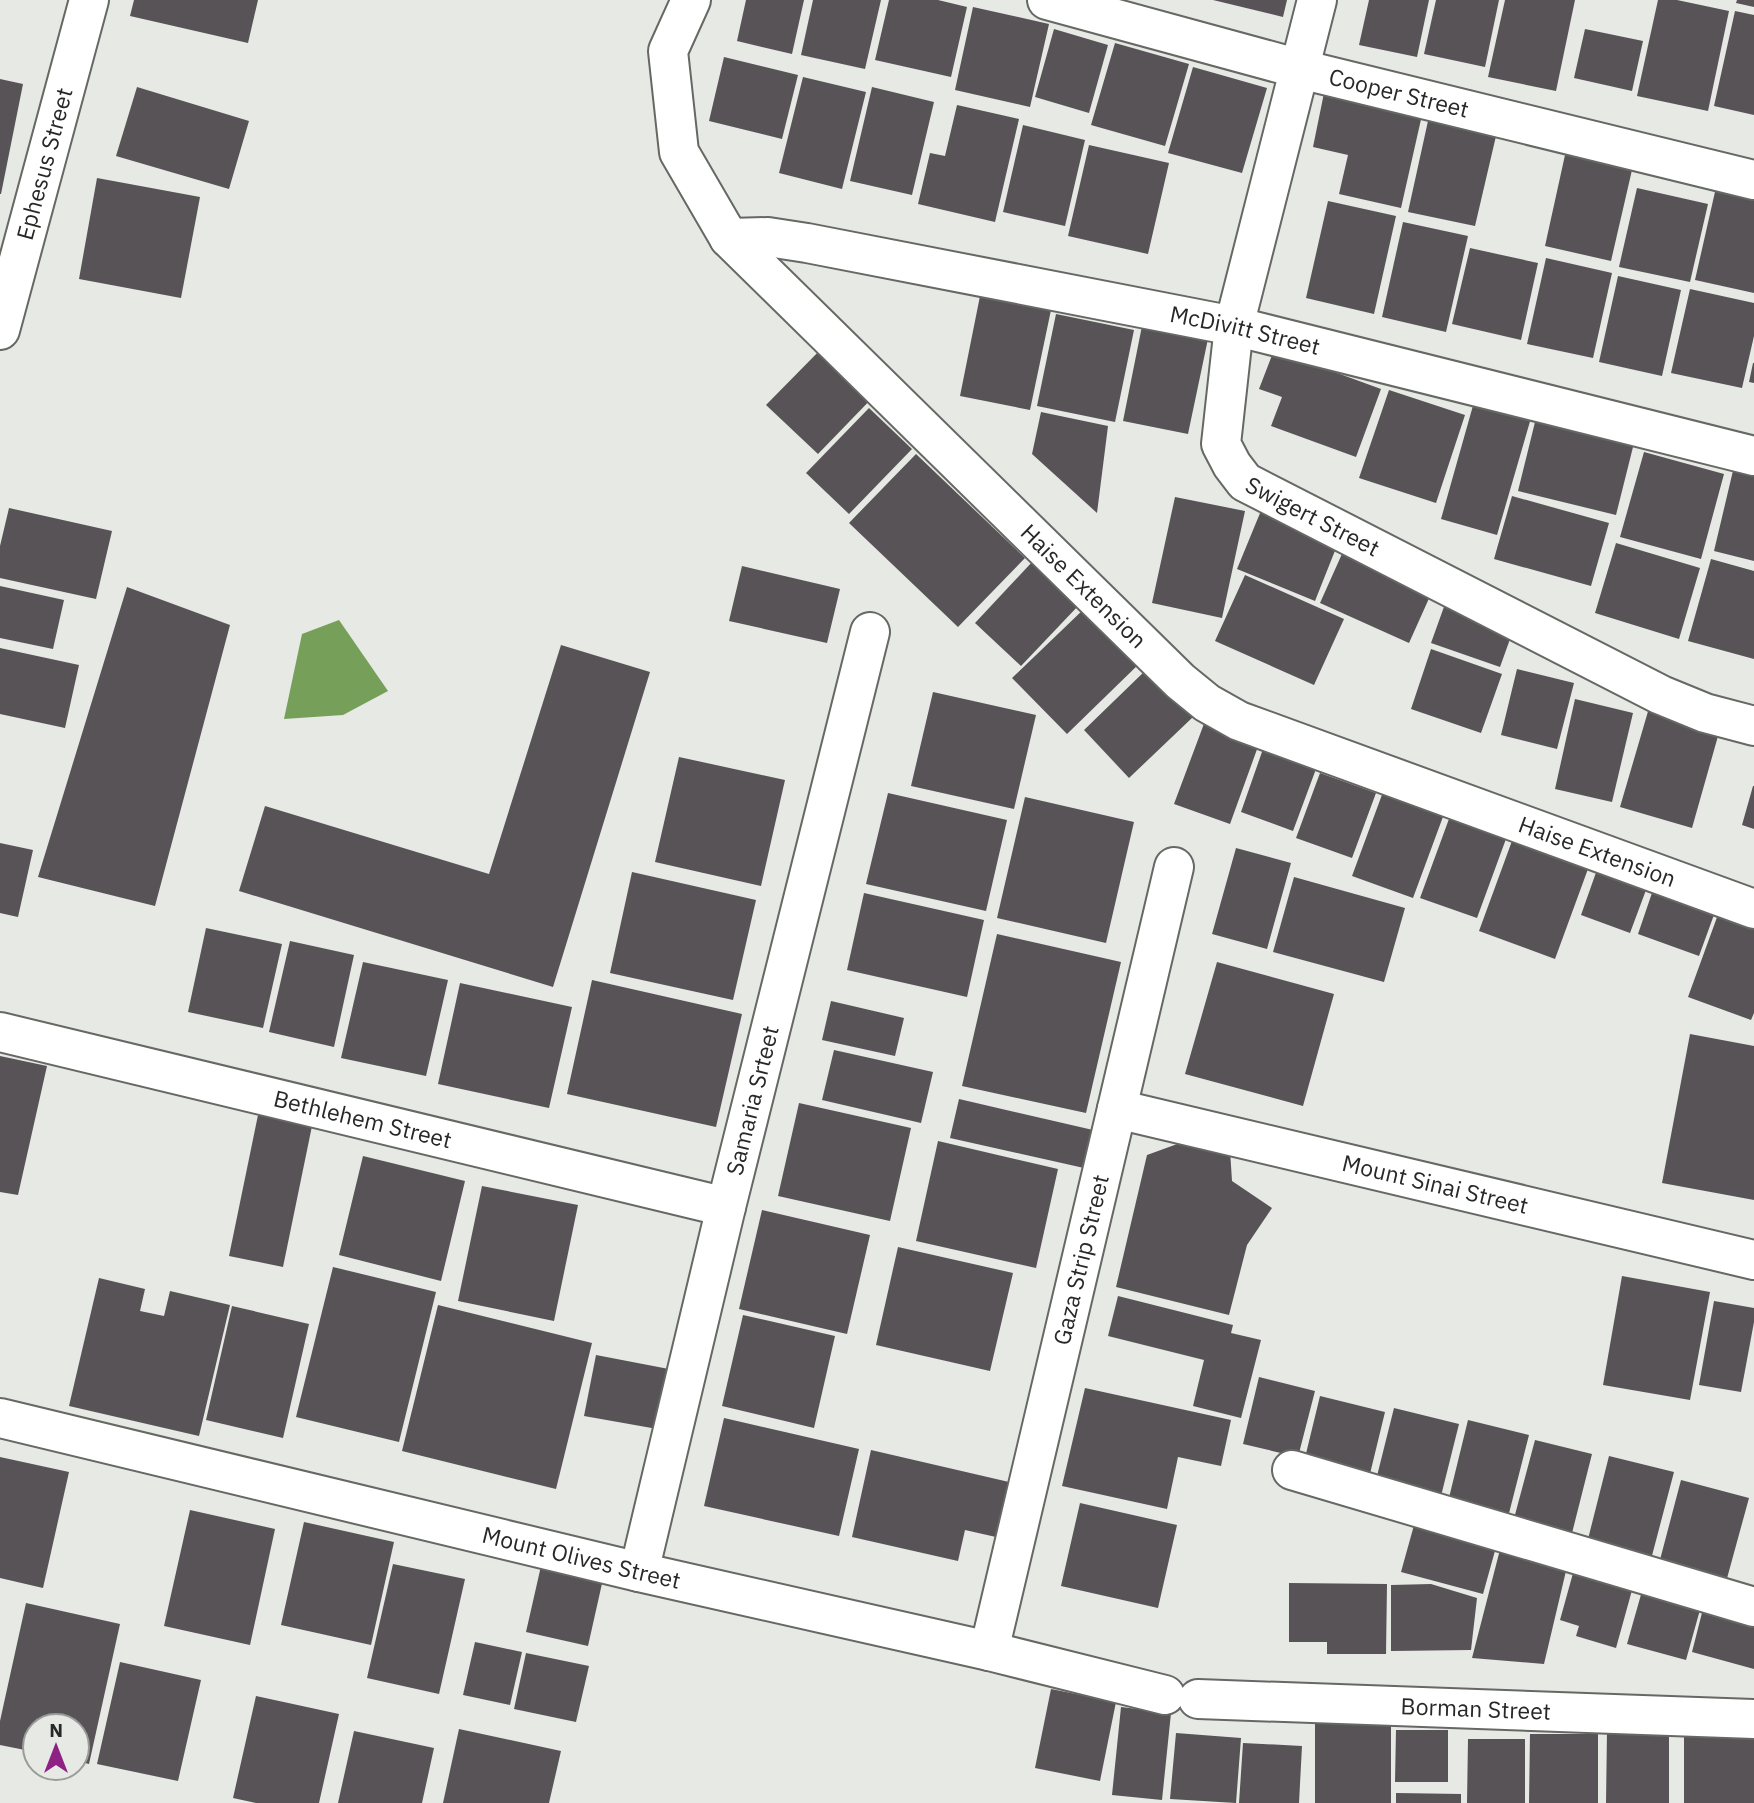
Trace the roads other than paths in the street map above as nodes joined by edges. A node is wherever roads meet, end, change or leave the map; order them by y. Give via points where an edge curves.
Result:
1 (89, 0) edge
2 (691, 0) edge
3 (1047, 0) edge
4 (1317, 0) edge
5 (1300, 69) junction
6 (1754, 180) edge
7 (729, 238) junction
8 (8, 266) edge
9 (1234, 326) junction
10 (0, 330) edge
11 (1754, 456) edge
12 (870, 632) dead end
13 (1754, 726) edge
14 (1174, 867) dead end
15 (1754, 909) edge
16 (0, 1032) edge
17 (1117, 1109) junction
18 (726, 1207) junction
19 (1754, 1260) edge
20 (0, 1418) edge
21 (1292, 1470) dead end
22 (639, 1572) junction
23 (1754, 1607) edge
24 (989, 1651) junction
25 (1181, 1697) joint
26 (1754, 1719) edge

1 - 8 street, Ephesus Street
2 - 7 street, Haise Extension via 668,51 679,152
3 - 5 street, Cooper Street
4 - 5 street, Swigert Street
5 - 6 street, Cooper Street
5 - 9 street, Swigert Street
7 - 9 street, McDivitt Street via 807,243
7 - 15 street, Haise Extension via 1207,703 1239,721
8 - 10 street, Ephesus Street
9 - 11 street, McDivitt Street
9 - 13 street, Swigert Street via 1221,444 1245,482 1661,695
12 - 18 street, Samaria Srteet
14 - 17 street, Gaza Strip Street
16 - 18 street, Bethlehem Street
17 - 19 street, Mount Sinai Street
17 - 24 street, Gaza Strip Street
18 - 22 street, Samaria Srteet
20 - 22 street, Mount Olives Street
21 - 23 street
22 - 24 street, Mount Olives Street
24 - 25 street, Mount Olives Street
25 - 26 street, Borman Street

